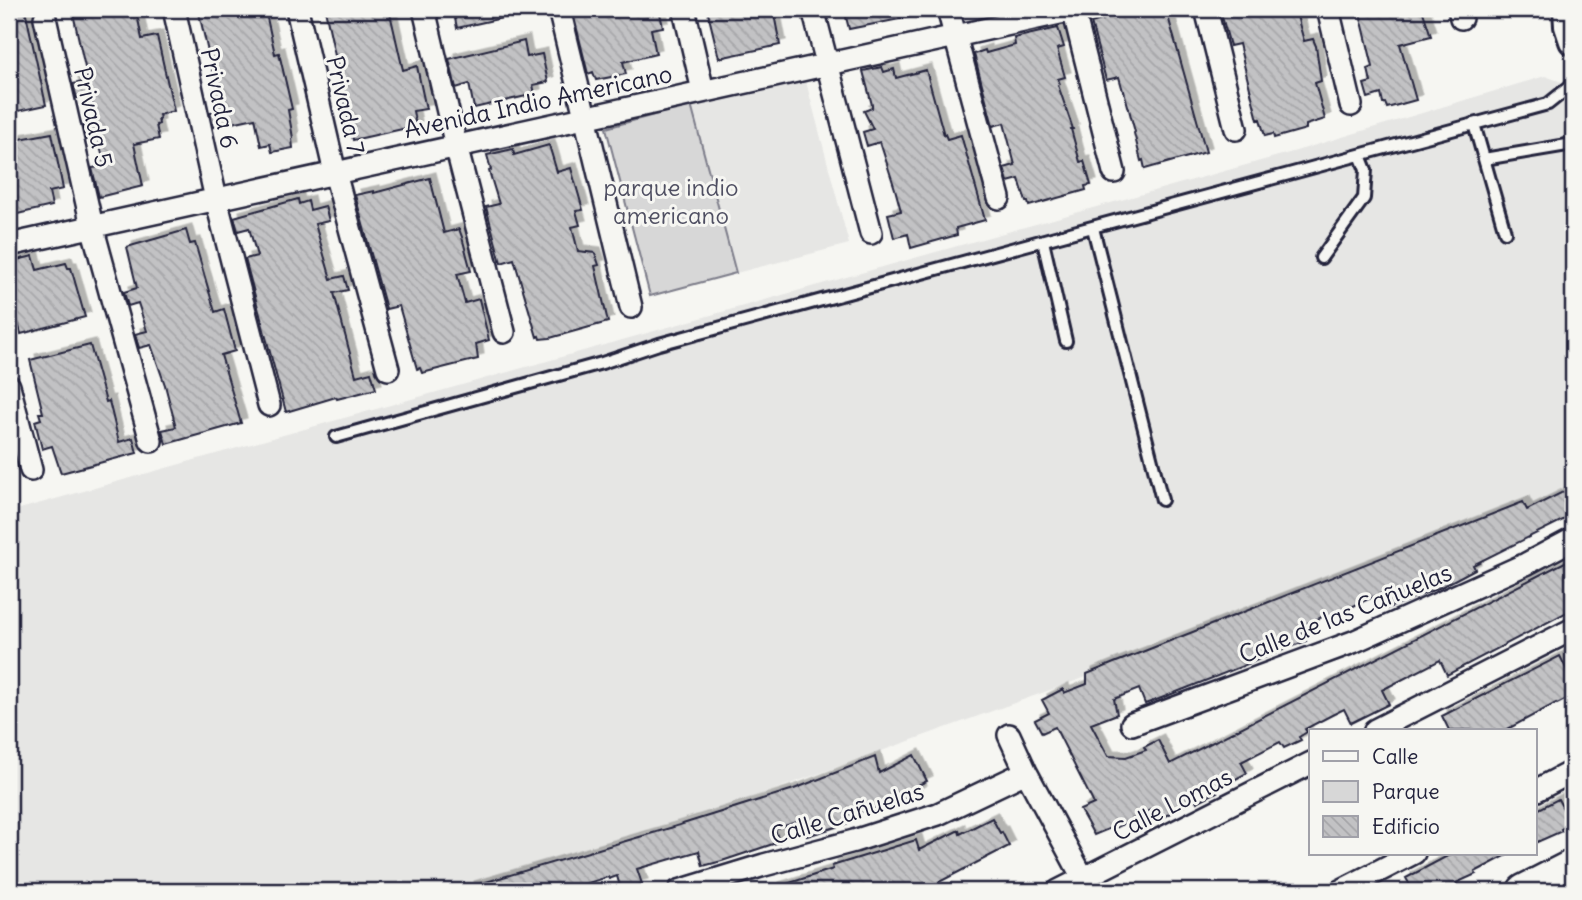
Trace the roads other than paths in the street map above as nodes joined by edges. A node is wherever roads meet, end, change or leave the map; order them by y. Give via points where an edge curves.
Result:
1 (174, 9) edge
2 (297, 9) edge
3 (424, 9) edge
4 (559, 9) edge
5 (684, 9) edge
6 (813, 9) edge
7 (948, 9) edge
8 (1075, 9) edge
9 (1206, 9) edge
10 (1328, 9) edge
11 (1567, 9) edge
12 (45, 19) dead end
13 (956, 36) junction
14 (1573, 41) edge
15 (828, 64) junction
16 (1573, 84) edge
17 (703, 91) junction
18 (1351, 106) dead end
19 (585, 117) junction
20 (1474, 124) junction
21 (1236, 129) dead end
22 (1573, 144) edge
23 (456, 146) junction
24 (1360, 155) junction
25 (1484, 159) junction
26 (1114, 172) dead end
27 (335, 173) junction
28 (999, 198) dead end
29 (216, 199) junction
30 (92, 226) junction
31 (1093, 228) junction
32 (1505, 232) dead end
33 (871, 233) dead end
34 (1043, 241) junction
35 (9, 244) edge
36 (1321, 258) dead end
37 (631, 307) dead end
38 (503, 332) dead end
39 (1066, 341) dead end
40 (388, 369) dead end
41 (9, 386) edge
42 (269, 405) dead end
43 (336, 437) dead end
44 (151, 441) dead end
45 (31, 470) dead end
46 (1162, 500) dead end
47 (1573, 539) edge
48 (1573, 629) edge
49 (1132, 724) dead end
50 (1377, 729) edge
51 (1009, 735) dead end
52 (1309, 764) edge
53 (1573, 771) edge
54 (1026, 772) junction
55 (1536, 790) edge
56 (1411, 855) edge
57 (1573, 866) edge
58 (1086, 885) edge
59 (679, 891) edge
60 (1058, 891) edge
61 (1340, 891) edge
62 (1524, 891) edge

1 - 29 street, Privada 6
2 - 27 street, Privada 7
3 - 23 street
4 - 19 street
5 - 17 street
6 - 15 street
7 - 13 street
8 - 13 street, Avenida Indio Americano
8 - 26 street
9 - 21 street
10 - 18 street
11 - 14 street
12 - 30 street, Privada 5
13 - 15 street, Avenida Indio Americano
13 - 28 street
15 - 17 street, Avenida Indio Americano
15 - 33 street
16 - 20 lane via 1548,104
17 - 19 street, Avenida Indio Americano
19 - 23 street, Avenida Indio Americano
19 - 37 street
20 - 24 lane
20 - 25 lane
22 - 25 lane
23 - 27 street, Avenida Indio Americano
23 - 38 street
24 - 31 lane
24 - 36 lane via 1366,170 1364,198
25 - 32 lane
27 - 29 street, Avenida Indio Americano
27 - 40 street, Privada 7
29 - 30 street, Avenida Indio Americano
29 - 42 street, Privada 6
30 - 35 street, Avenida Indio Americano
30 - 44 street, Privada 5
31 - 34 lane
31 - 46 lane
34 - 39 lane
34 - 43 lane
41 - 45 street
47 - 49 street, Calle de las Cañuelas via 1353,642
48 - 50 street
51 - 54 street
52 - 58 street, Calle Lomas
53 - 55 street
54 - 58 street
54 - 59 street, Calle Cañuelas via 938,814
56 - 61 street
57 - 62 main road
58 - 60 street, Calle Lomas

